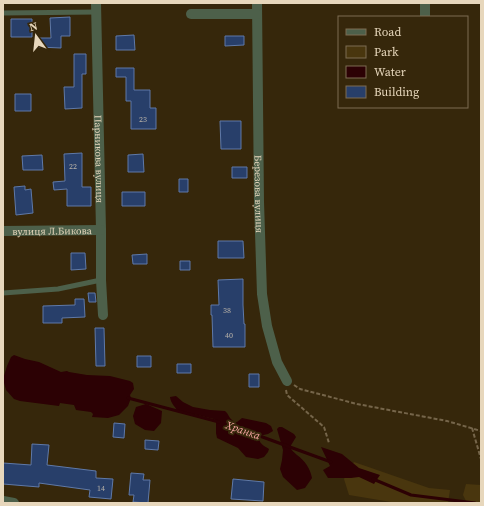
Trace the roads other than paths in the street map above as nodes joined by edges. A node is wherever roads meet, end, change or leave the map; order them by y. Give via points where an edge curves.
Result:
1 (257, 3) edge
2 (425, 3) edge
3 (97, 7) edge
4 (3, 13) edge
5 (191, 14) dead end
6 (257, 14) junction
7 (425, 16) edge
8 (101, 230) junction
9 (3, 231) edge
10 (101, 280) junction
11 (3, 293) edge
12 (103, 315) dead end
13 (287, 381) road end
14 (3, 501) edge
15 (14, 503) edge

1 - 6 street, Березова вулиця
2 - 7 street
3 - 4 lane
3 - 8 street, Парникова вулиця
5 - 6 street
6 - 13 street, Березова вулиця via 262,294 267,326 277,362
8 - 9 street, вулиця Л.Бикова
8 - 10 street, Парникова вулиця
10 - 11 lane via 58,289
10 - 12 street, Парникова вулиця
14 - 15 street

